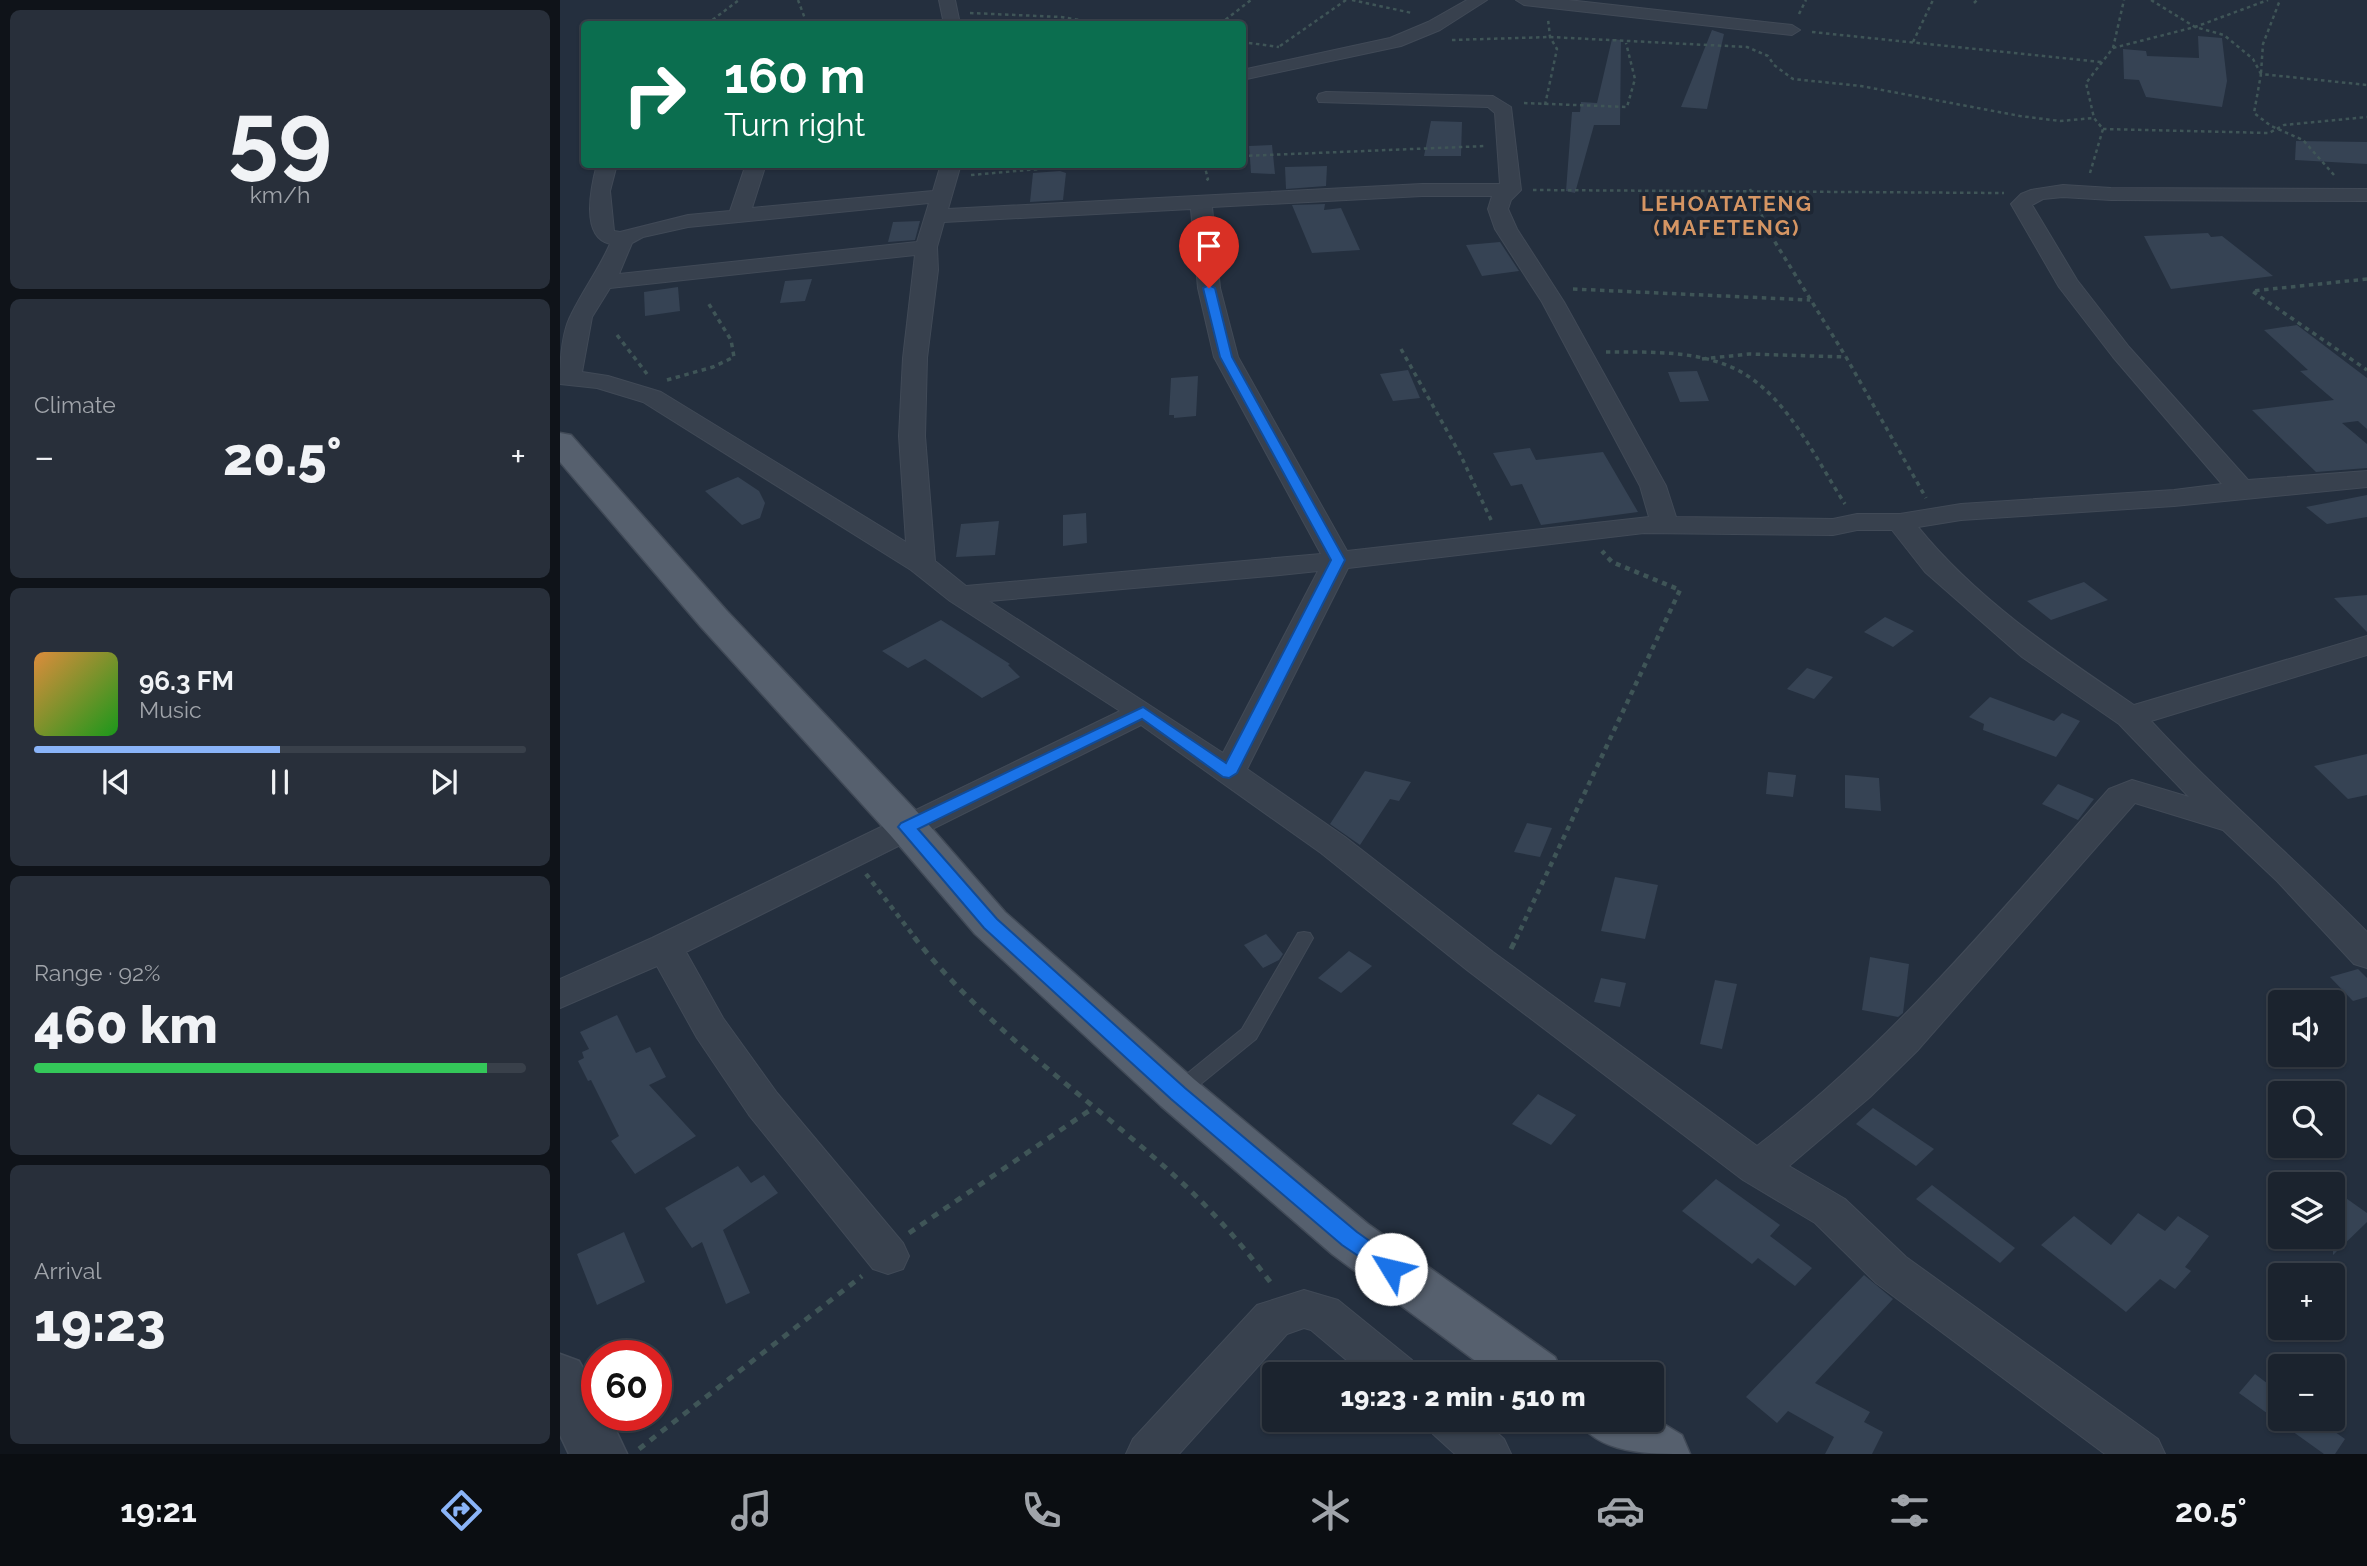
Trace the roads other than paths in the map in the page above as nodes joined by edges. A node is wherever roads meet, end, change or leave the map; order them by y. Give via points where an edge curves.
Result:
1 (1479, 0) edge
2 (1524, 0) edge
3 (1792, 30) road end
4 (1246, 74) edge
5 (1326, 98) dead end
6 (606, 168) edge
7 (755, 168) edge
8 (945, 188) edge
9 (1511, 190) junction
10 (2358, 195) edge
11 (1200, 203) junction
12 (739, 215) junction
13 (623, 239) junction
14 (926, 247) junction
15 (603, 282) junction
16 (564, 376) edge
17 (560, 442) edge
18 (2367, 479) edge
19 (2241, 489) junction
20 (1910, 520) junction
21 (1665, 524) junction
22 (1338, 560) junction
23 (921, 564) junction
24 (960, 595) junction
25 (2367, 645) edge
26 (1143, 712) junction
27 (2130, 717) junction
28 (1229, 773) junction
29 (2233, 822) junction
30 (907, 827) junction
31 (1304, 938) dead end
32 (665, 947) junction
33 (2367, 955) edge
34 (560, 994) edge
35 (1178, 1093) junction
36 (1757, 1168) junction
37 (888, 1256) dead end
38 (1382, 1362) edge
39 (1519, 1362) edge
40 (560, 1379) edge
41 (1463, 1432) edge
42 (1626, 1432) edge
43 (599, 1454) edge
44 (1149, 1454) edge
45 (1488, 1454) edge
46 (1662, 1454) edge
47 (2142, 1454) edge

1 - 4 street via 1395,42
2 - 3 street
5 - 9 street via 1493,102 1504,111
6 - 13 street via 600,191 604,233
7 - 12 street
8 - 11 street
8 - 12 street
8 - 14 street
9 - 11 street via 1422,190
9 - 21 street via 1498,209 1653,486
10 - 19 street via 2085,190 2026,198 2021,204 2067,282 2121,352
11 - 22 street via 1209,288 1226,357
12 - 13 street via 652,228
13 - 15 street
14 - 15 street
14 - 23 street via 912,436
15 - 16 street via 581,317
16 - 23 street via 652,397
17 - 30 main road
18 - 19 street
19 - 20 street
20 - 21 street via 1833,527
20 - 27 street via 1935,566 2033,650
21 - 22 street
22 - 24 street
22 - 28 street
23 - 24 street
24 - 26 street
25 - 27 street
26 - 28 street
26 - 30 street
27 - 29 street
28 - 36 street via 1333,845
29 - 33 street
29 - 36 street via 2132,791 2121,797 1923,1019 1803,1135
30 - 32 street
30 - 35 main road via 990,923
31 - 35 lane via 1249,1034
32 - 34 street
32 - 37 street via 710,1028 764,1104
35 - 39 main road via 1350,1239
36 - 47 street via 1830,1211 1891,1270
38 - 44 street via 1323,1313 1304,1309 1272,1319
40 - 43 street
41 - 45 street
42 - 46 main road

